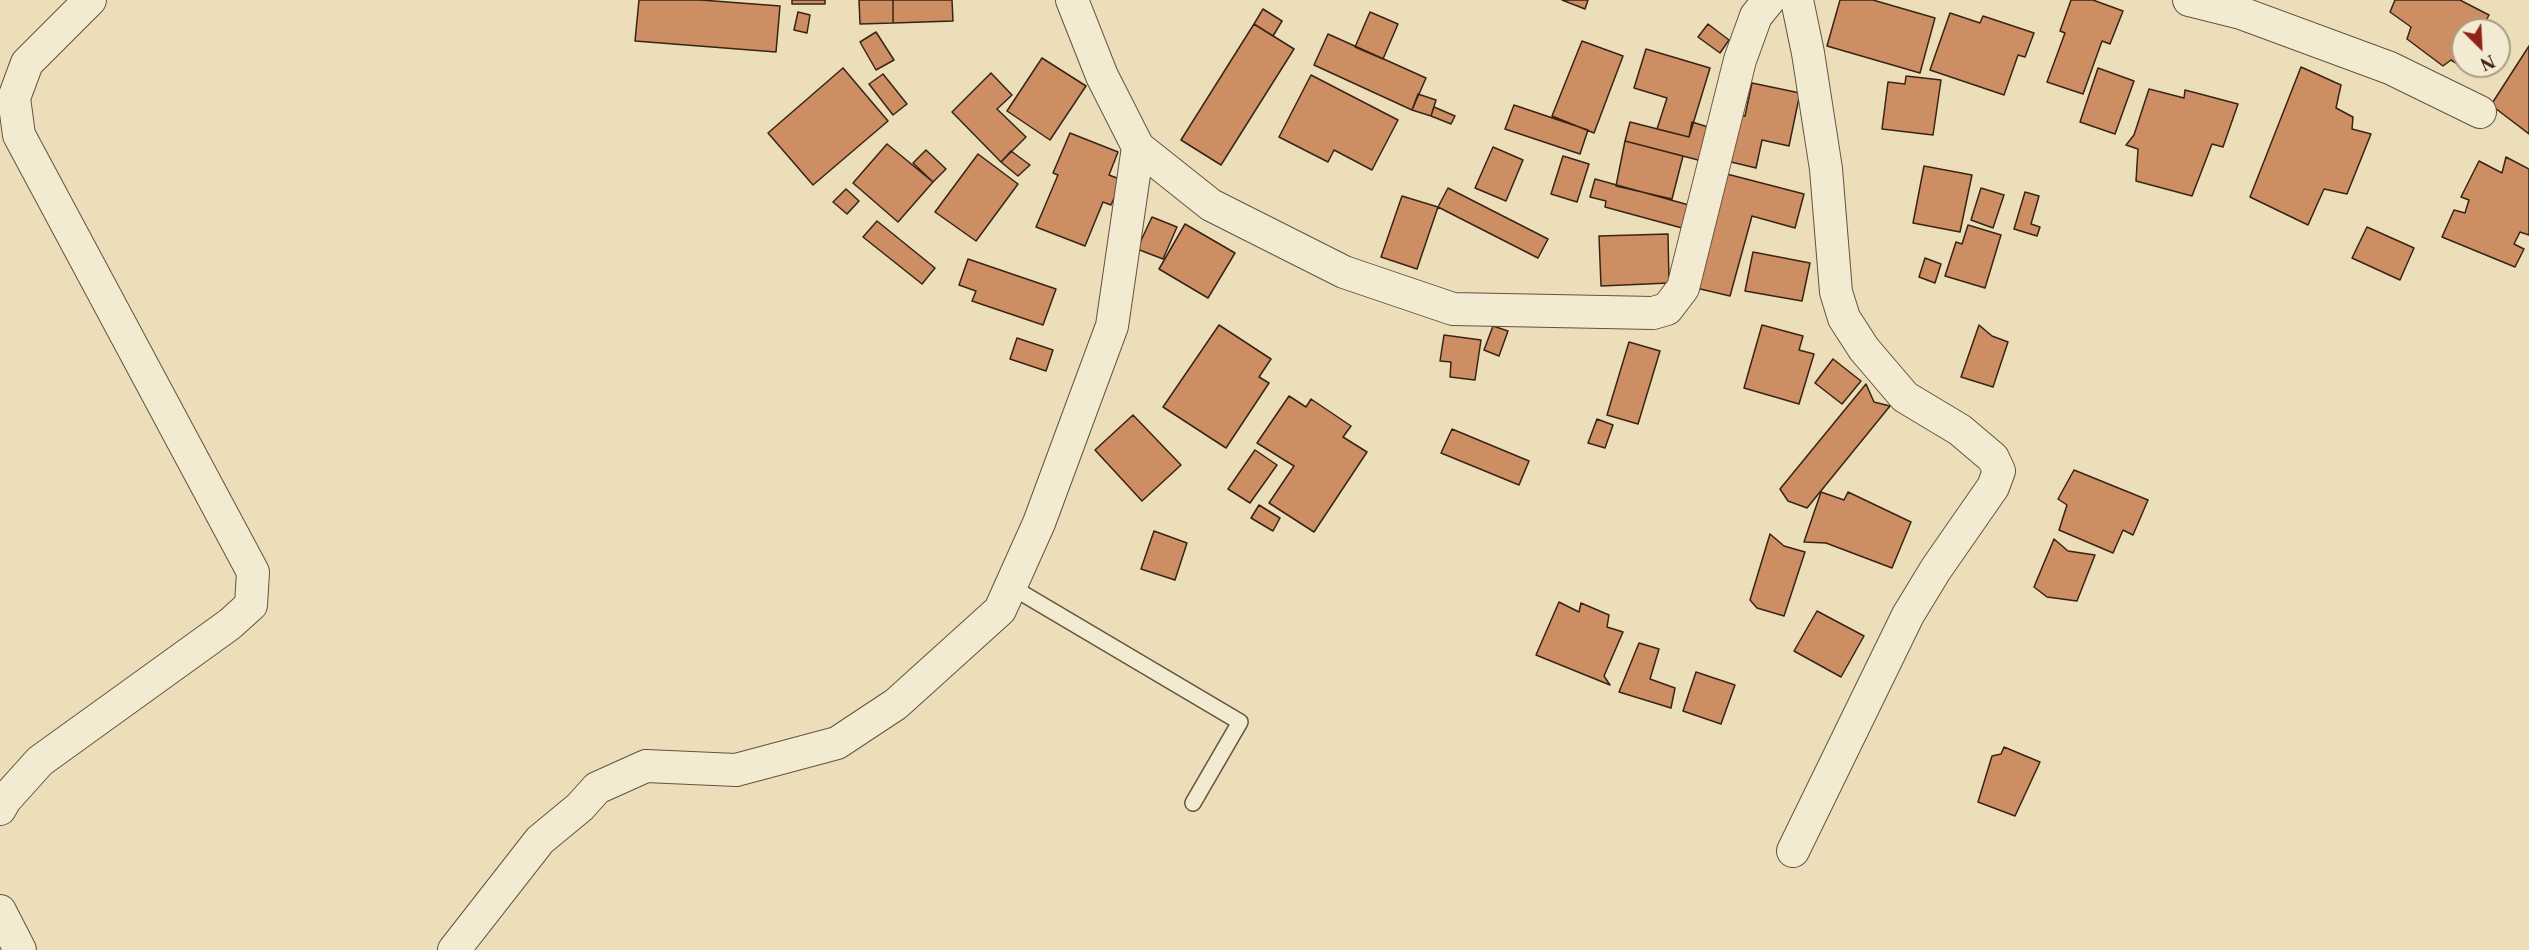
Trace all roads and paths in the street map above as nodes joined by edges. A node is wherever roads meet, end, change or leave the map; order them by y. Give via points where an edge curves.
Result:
1 (90, 0) edge
2 (1072, 0) edge
3 (1769, 0) edge
4 (1797, 0) edge
5 (2189, 0) edge
6 (2480, 112) dead end
7 (1138, 147) junction
8 (1010, 586) junction
9 (1193, 803) dead end
10 (0, 809) edge
11 (1793, 851) dead end
12 (0, 911) edge
13 (20, 950) edge
14 (454, 950) edge

1 - 10 street via 27,63 14,98 19,135 253,572 251,605 40,761
2 - 7 street via 1102,76
3 - 7 street via 1756,16 1740,60 1683,288 1667,309 1653,313 1452,309 1344,272 1210,205
4 - 11 street via 1826,169 1836,292 1844,318 1864,349 1905,397 1960,430 1993,458 1999,471 1993,487 1908,615
5 - 6 street via 2241,13 2390,68
7 - 8 street via 1112,326 1039,523
8 - 9 lane via 1240,722
8 - 14 street via 1000,610 905,697 837,743 736,770 646,766 597,788 540,840
12 - 13 street

